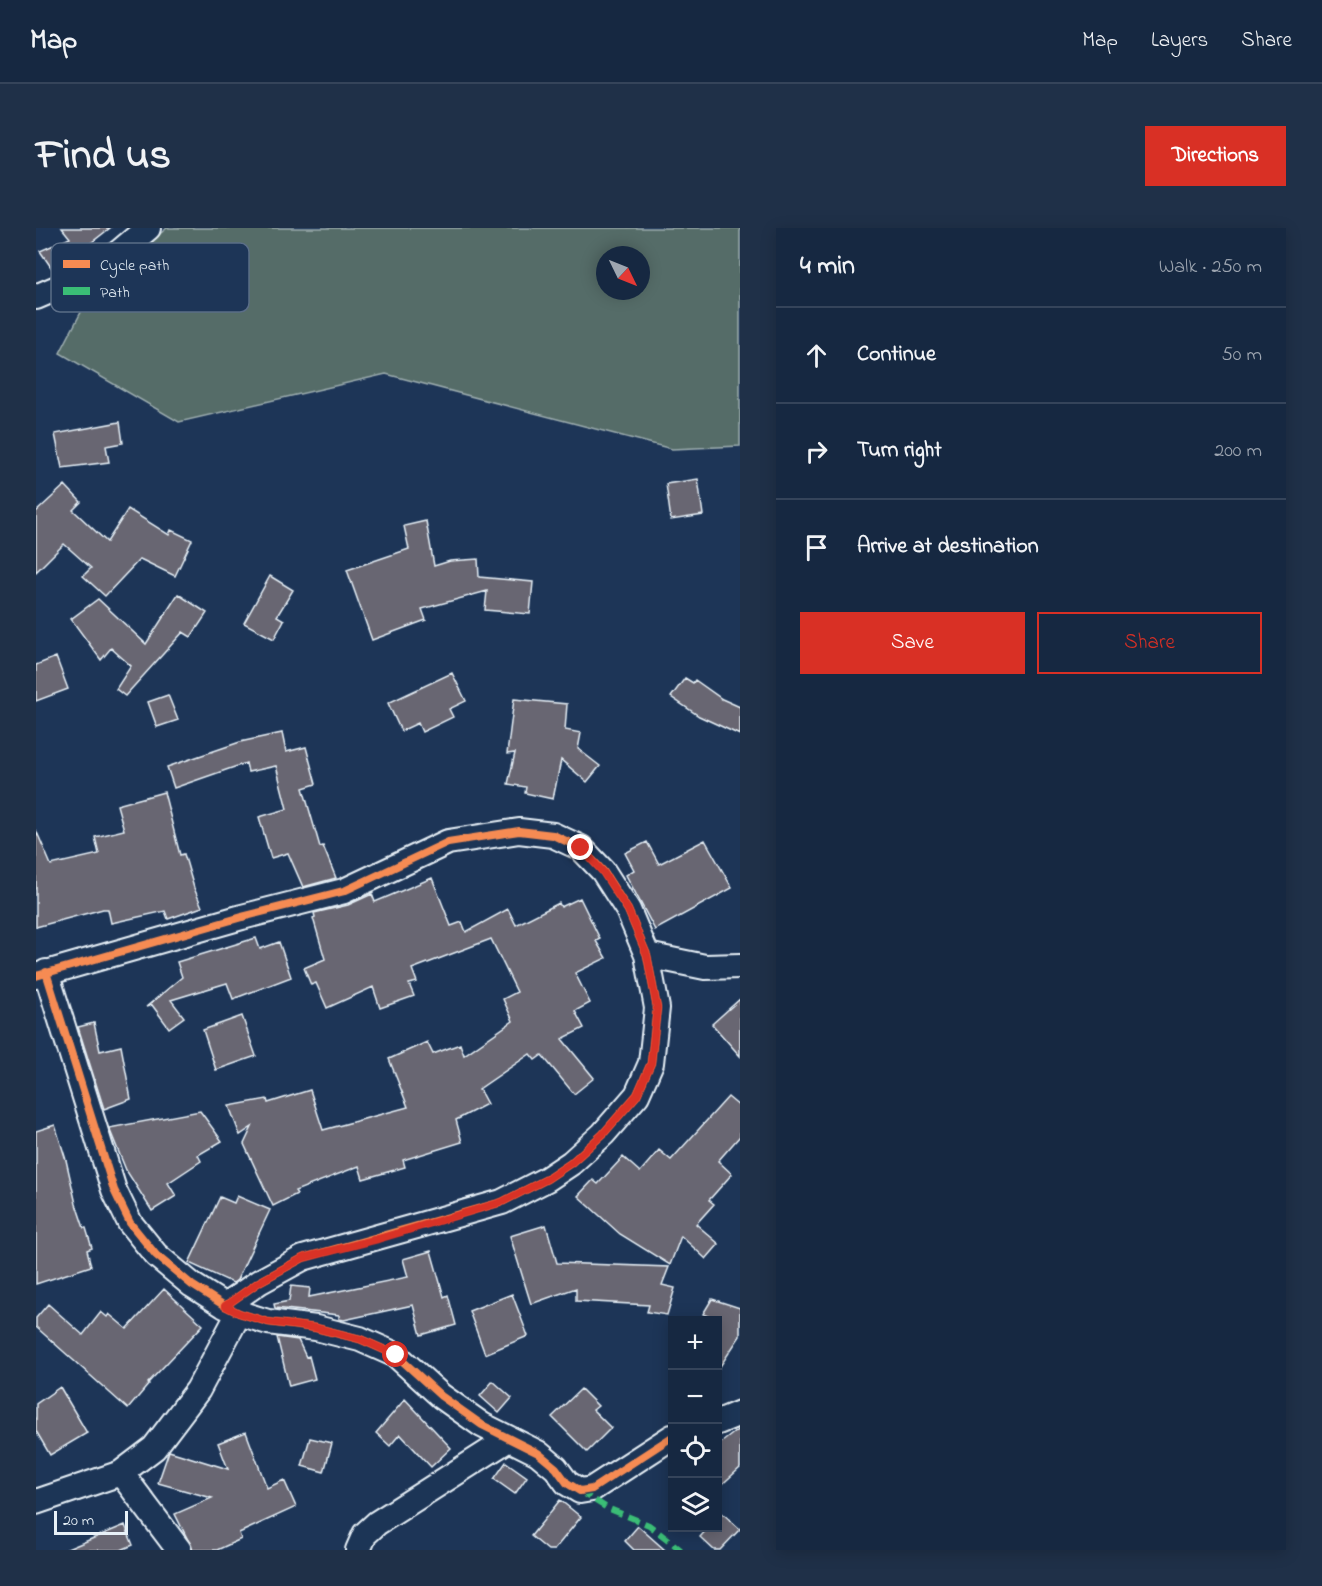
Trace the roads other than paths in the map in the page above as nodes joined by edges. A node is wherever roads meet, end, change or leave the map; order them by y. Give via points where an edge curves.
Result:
1 (148, 228) edge
2 (130, 243) edge
3 (51, 290) edge
4 (36, 297) edge
5 (647, 955) junction
6 (740, 966) edge
7 (41, 974) edge
8 (232, 1310) junction
9 (740, 1413) edge
10 (722, 1420) edge
11 (509, 1439) junction
12 (668, 1440) edge
13 (121, 1473) junction
14 (36, 1502) edge
15 (179, 1550) edge
16 (358, 1550) edge

1 - 2 street
3 - 4 street
5 - 6 street via 705,967
5 - 7 street via 628,910 603,872 581,848 553,835 519,831 448,842 344,891
5 - 8 street via 657,1008 651,1063 637,1095 571,1163 502,1202 303,1258 259,1282
7 - 8 street via 114,1190 130,1223 156,1255 192,1285
8 - 11 street via 268,1322 360,1339 396,1355 441,1396
8 - 13 street via 198,1390 154,1448
9 - 10 street
11 - 12 street via 538,1453 580,1491 592,1489
11 - 16 street via 377,1523 365,1534
13 - 14 street
13 - 15 street

